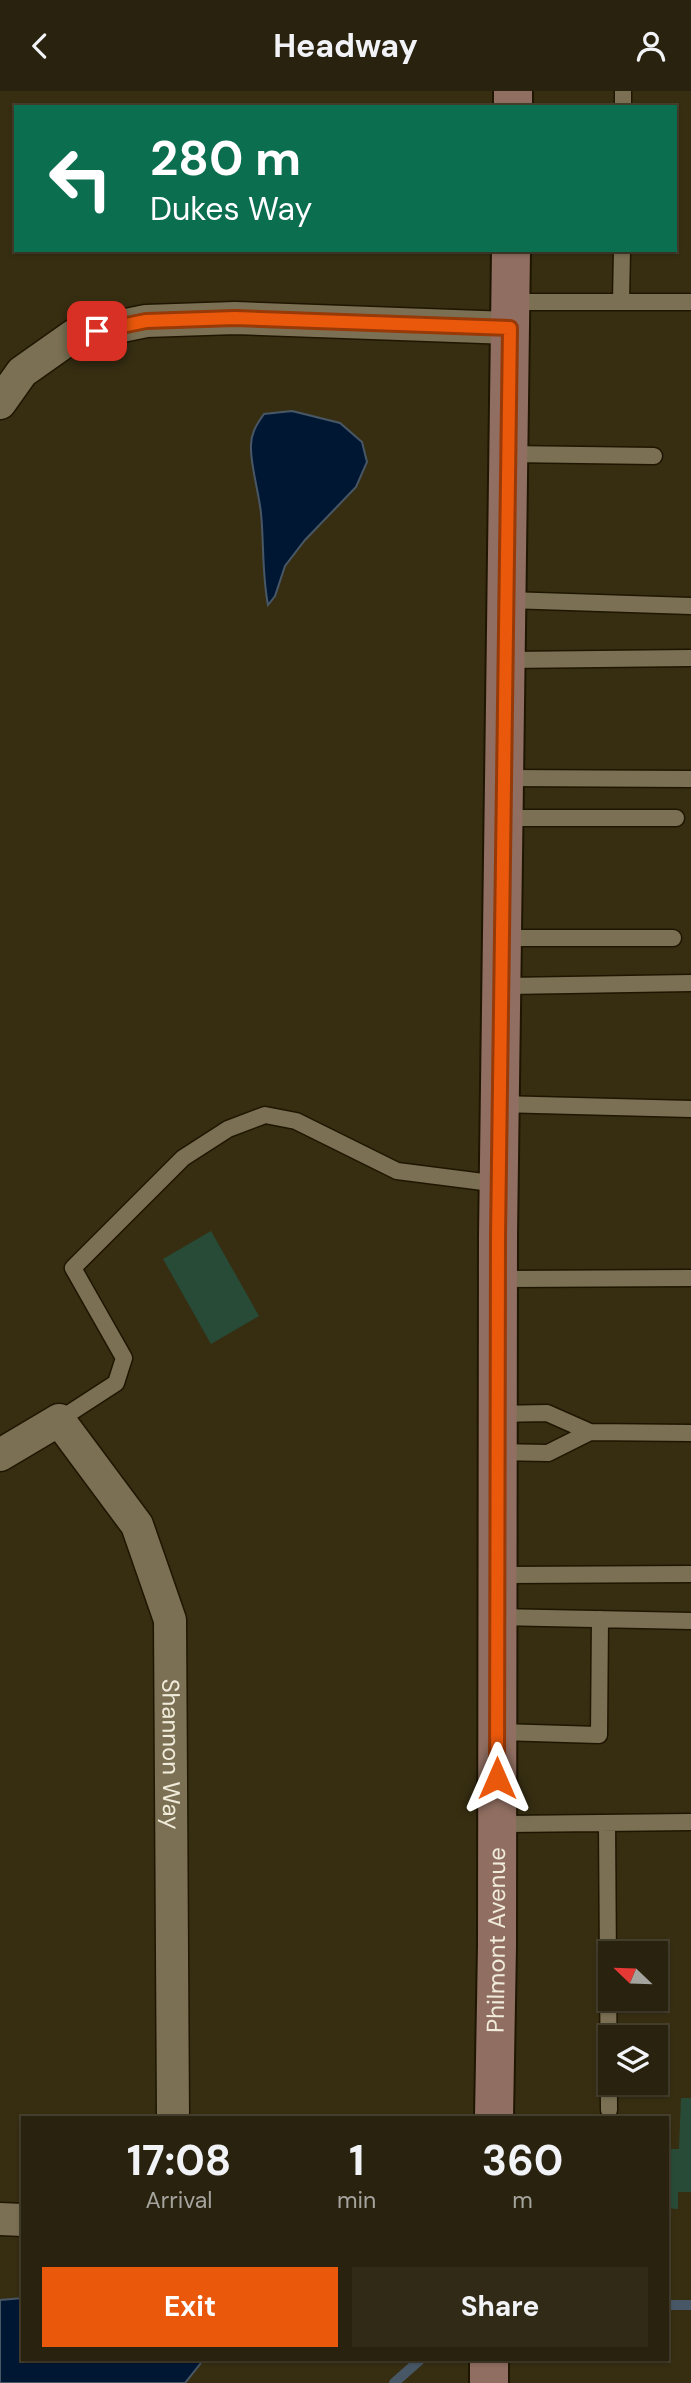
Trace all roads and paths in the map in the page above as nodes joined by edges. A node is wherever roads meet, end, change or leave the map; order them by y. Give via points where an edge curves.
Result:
1 (511, 252) edge
2 (622, 252) edge
3 (621, 302) junction
4 (691, 302) edge
5 (510, 315) junction
6 (0, 403) edge
7 (509, 454) junction
8 (653, 456) dead end
9 (508, 600) junction
10 (691, 606) edge
11 (691, 658) edge
12 (507, 660) junction
13 (505, 778) junction
14 (691, 779) edge
15 (505, 818) junction
16 (676, 818) dead end
17 (503, 937) junction
18 (673, 938) dead end
19 (691, 983) edge
20 (502, 986) junction
21 (500, 1104) junction
22 (691, 1109) edge
23 (499, 1184) junction
24 (691, 1278) edge
25 (498, 1279) junction
26 (498, 1414) junction
27 (59, 1420) junction
28 (590, 1432) junction
29 (691, 1433) edge
30 (498, 1452) junction
31 (0, 1455) edge
32 (691, 1574) edge
33 (498, 1575) junction
34 (498, 1617) junction
35 (600, 1619) junction
36 (691, 1621) edge
37 (498, 1732) junction
38 (691, 1822) edge
39 (607, 1823) junction
40 (497, 1824) junction
41 (609, 2110) dead end
42 (173, 2116) edge
43 (494, 2116) edge
44 (0, 2219) edge
45 (21, 2220) edge
46 (489, 2361) edge
47 (489, 2383) edge

1 - 5 main road, Philmont Avenue
2 - 3 lane
3 - 4 lane
3 - 5 lane
5 - 6 street via 146,321 73,336 22,372
5 - 7 main road, Philmont Avenue
7 - 8 lane
7 - 9 main road, Philmont Avenue
9 - 10 lane
9 - 12 main road, Philmont Avenue
11 - 12 lane
12 - 13 main road, Philmont Avenue
13 - 14 lane
13 - 15 main road, Philmont Avenue
15 - 16 lane
15 - 17 main road, Philmont Avenue
17 - 18 lane
17 - 20 main road, Philmont Avenue
19 - 20 lane
20 - 21 main road, Philmont Avenue
21 - 22 lane
21 - 23 main road, Philmont Avenue
23 - 25 main road, Philmont Avenue
23 - 27 lane via 397,1171 296,1121 265,1115 228,1129 183,1157 73,1268 124,1358 116,1383
24 - 25 lane
25 - 26 main road, Philmont Avenue
26 - 28 lane via 547,1413
26 - 30 main road, Philmont Avenue
27 - 31 street
27 - 42 street, Shannon Way via 137,1525 170,1620
28 - 29 lane
28 - 30 lane via 548,1453
30 - 33 main road, Philmont Avenue
32 - 33 lane
33 - 34 main road, Philmont Avenue
34 - 35 lane
34 - 37 main road, Philmont Avenue
35 - 36 lane
35 - 37 lane via 599,1735
37 - 40 main road, Philmont Avenue
38 - 39 lane
39 - 40 lane
39 - 41 lane
40 - 43 main road, Philmont Avenue
44 - 45 street
46 - 47 main road

